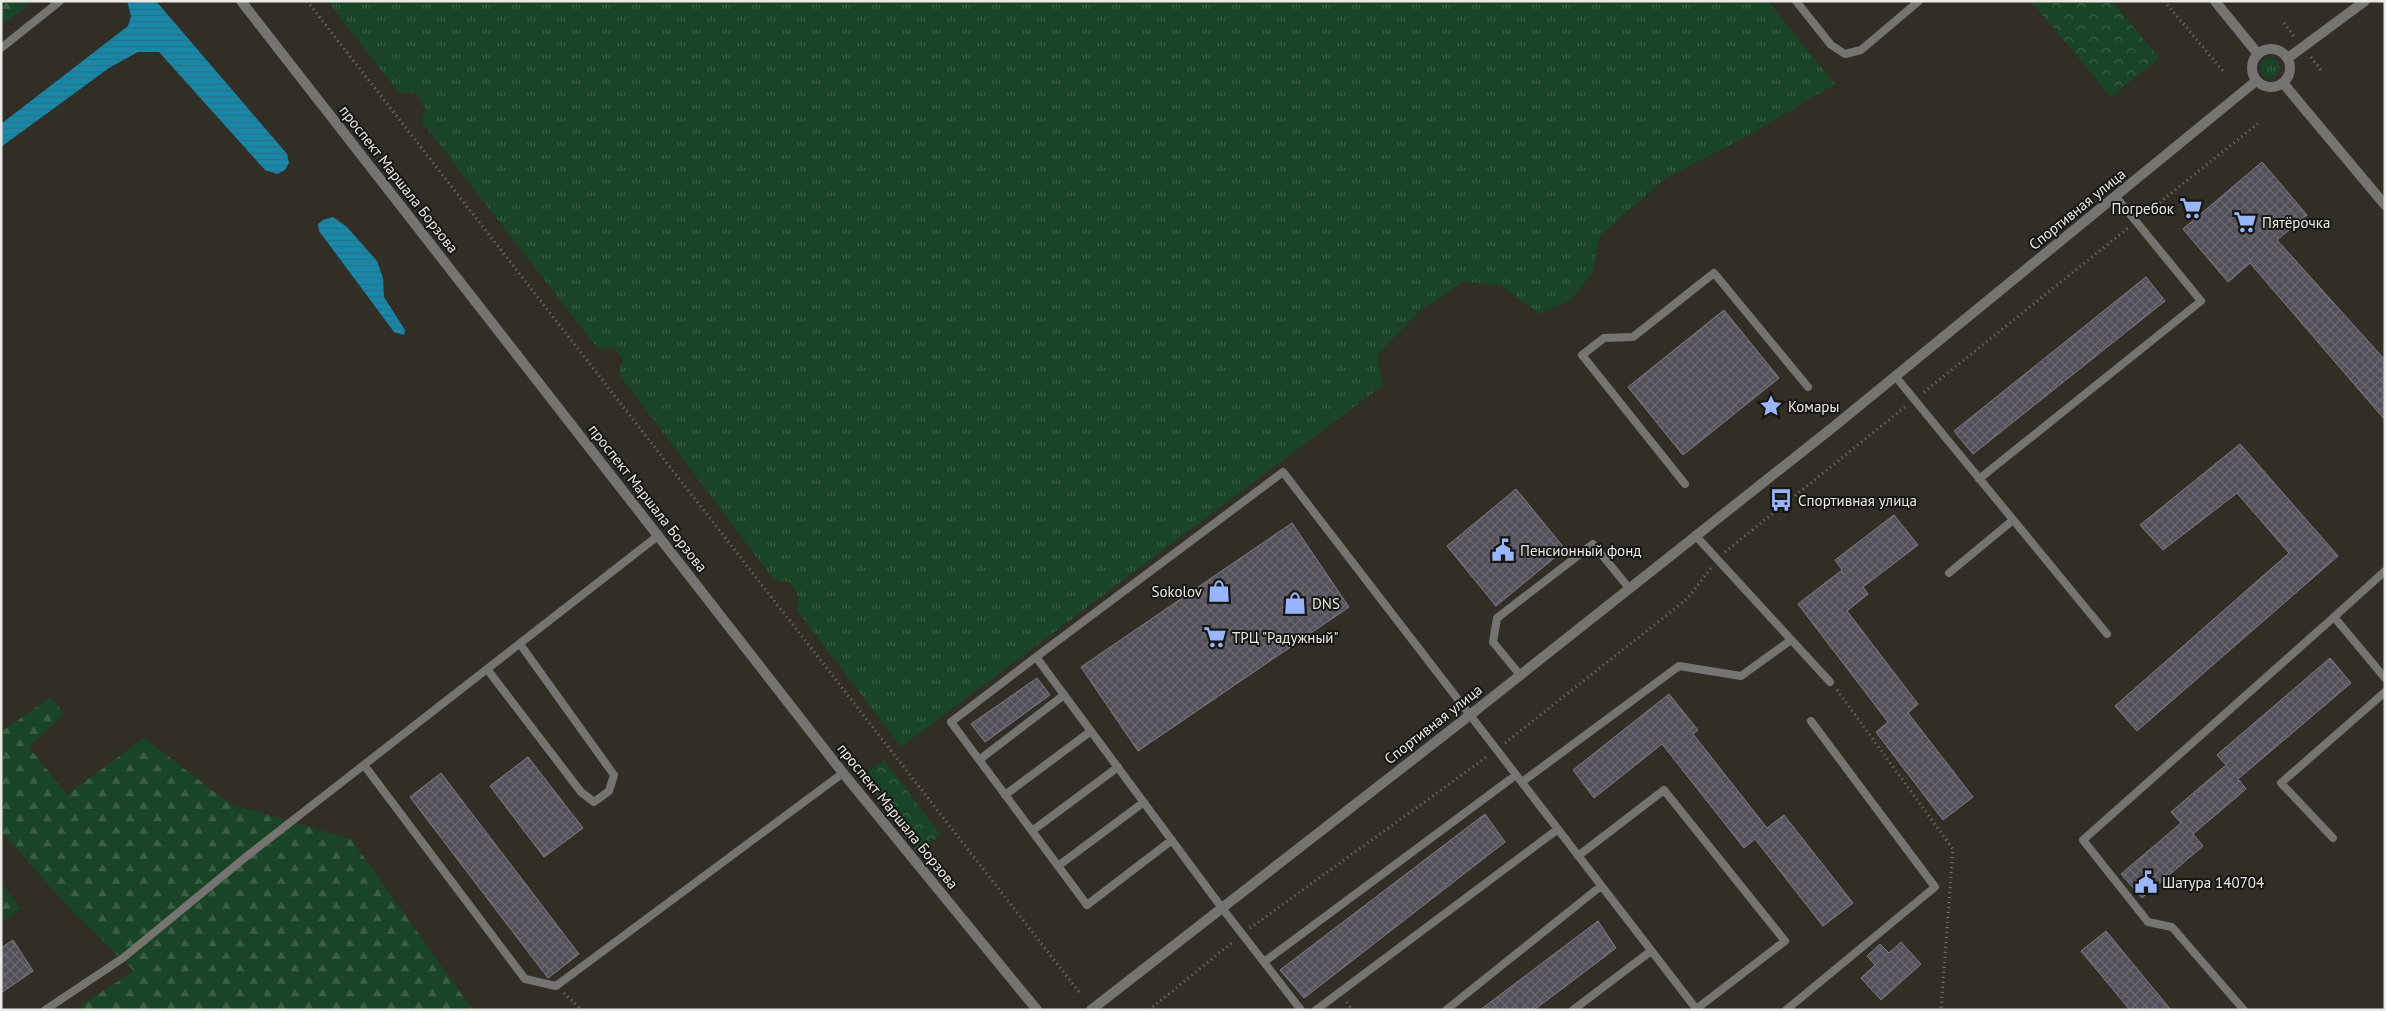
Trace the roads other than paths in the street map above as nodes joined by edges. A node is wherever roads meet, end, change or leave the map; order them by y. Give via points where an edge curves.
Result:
1 (60, 1) edge
2 (241, 1) edge
3 (1796, 1) edge
4 (1919, 1) edge
5 (2215, 1) edge
6 (2365, 1) edge
7 (1, 48) edge
8 (2258, 54) junction
9 (2288, 58) junction
10 (2256, 81) junction
11 (2283, 83) junction
12 (2116, 197) junction
13 (2385, 205) edge
14 (1895, 376) junction
15 (1808, 387) dead end
16 (1979, 479) junction
17 (1685, 484) dead end
18 (2013, 520) junction
19 (1695, 535) junction
20 (659, 536) junction
21 (2385, 571) edge
22 (1949, 572) dead end
23 (1629, 588) junction
24 (2334, 617) junction
25 (2107, 634) dead end
26 (1791, 640) junction
27 (520, 644) junction
28 (1036, 657) junction
29 (487, 669) junction
30 (1520, 675) junction
31 (2385, 678) edge
32 (1830, 682) road end
33 (2385, 692) edge
34 (1064, 695) junction
35 (1470, 715) junction
36 (1811, 720) dead end
37 (1091, 731) junction
38 (979, 760) junction
39 (364, 765) junction
40 (1118, 767) junction
41 (843, 773) junction
42 (1516, 775) junction
43 (1522, 782) junction
44 (1005, 795) junction
45 (1144, 802) junction
46 (1558, 830) junction
47 (1032, 831) junction
48 (2333, 838) dead end
49 (1172, 840) junction
50 (1578, 856) junction
51 (1058, 866) junction
52 (1601, 886) junction
53 (1222, 908) junction
54 (1651, 951) junction
55 (1264, 962) junction
56 (45, 1010) edge
57 (1036, 1010) edge
58 (1091, 1010) edge
59 (1301, 1010) edge
60 (1316, 1010) edge
61 (1446, 1010) edge
62 (1573, 1010) edge
63 (1696, 1010) edge
64 (1786, 1010) edge
65 (2244, 1010) edge

1 - 7 lane
2 - 20 street, проспект Маршала Борзова
3 - 4 lane via 1831,45 1845,54 1861,50
5 - 8 street
6 - 9 street
8 - 9 street via 2268,49 2279,51
8 - 10 street via 2252,63
9 - 11 street via 2289,76
10 - 11 street via 2264,87 2274,88
10 - 12 street, Спортивная улица
11 - 13 street
12 - 14 street, Спортивная улица
12 - 16 lane via 2201,301
14 - 16 lane
14 - 19 street, Спортивная улица
15 - 17 lane via 1714,273 1633,337 1604,338 1582,355
16 - 18 lane
18 - 22 lane
18 - 25 lane
19 - 23 street, Спортивная улица
19 - 26 lane
20 - 27 lane
20 - 41 street, проспект Маршала Борзова
21 - 24 lane
23 - 30 street, Спортивная улица
23 - 30 lane via 1593,544 1497,618 1493,642
24 - 31 lane
24 - 65 lane via 2083,840 2148,922 2172,927
26 - 32 lane
26 - 43 lane via 1741,676 1679,666
27 - 29 lane
27 - 29 lane via 614,774 609,791 594,802 581,792
28 - 34 lane
28 - 35 lane via 1283,472
28 - 38 lane via 951,722
29 - 39 lane
30 - 35 street, Спортивная улица
33 - 48 lane via 2281,783
34 - 37 lane
34 - 38 lane
35 - 42 lane
35 - 53 street, Спортивная улица
36 - 64 lane via 1935,887
37 - 40 lane
37 - 44 lane
38 - 44 lane
39 - 41 lane via 525,979 556,986
39 - 56 lane via 123,958
40 - 45 lane
40 - 47 lane
41 - 57 street, проспект Маршала Борзова
42 - 43 lane
42 - 55 lane
43 - 46 lane
44 - 47 lane
45 - 49 lane
45 - 51 lane
46 - 50 lane
46 - 60 lane
47 - 51 lane
49 - 51 lane via 1087,904
49 - 53 lane
50 - 52 lane
50 - 63 lane via 1664,790 1785,941
52 - 54 lane
52 - 61 lane
53 - 55 lane
53 - 58 street, Спортивная улица
54 - 62 lane
54 - 63 lane
55 - 59 lane

